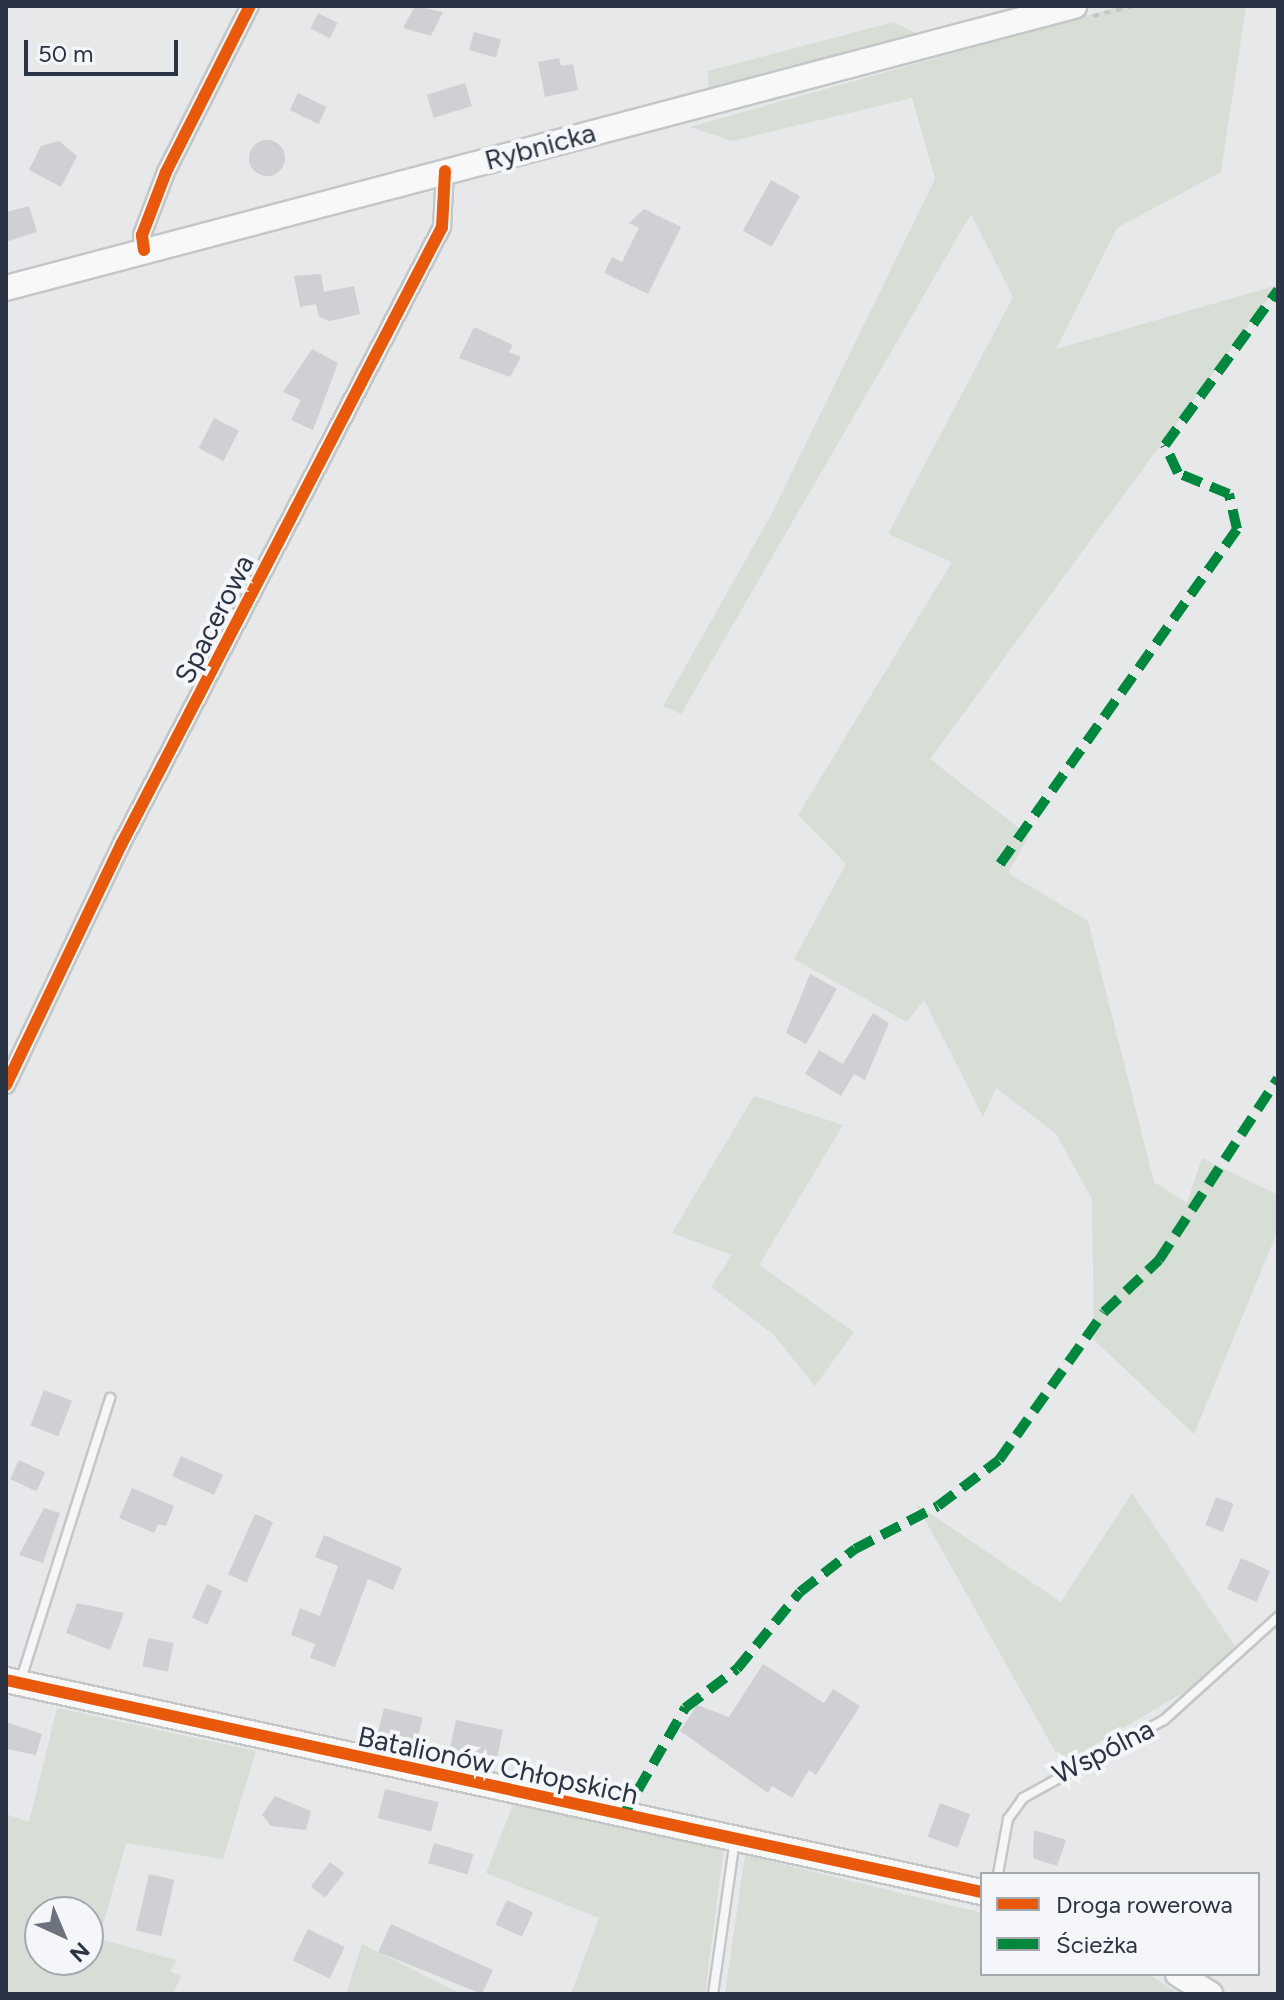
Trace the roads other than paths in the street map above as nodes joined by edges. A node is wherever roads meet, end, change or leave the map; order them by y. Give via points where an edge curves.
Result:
1 (250, 6) edge
2 (1074, 6) edge
3 (1028, 13) edge
4 (445, 171) junction
5 (144, 250) junction
6 (6, 288) edge
7 (6, 1085) edge
8 (110, 1398) dead end
9 (1278, 1617) edge
10 (13, 1682) edge
11 (735, 1839) junction
12 (998, 1872) edge
13 (980, 1892) edge
14 (1181, 1976) edge
15 (713, 1994) edge
16 (1210, 1994) edge

1 - 5 street via 166,172 142,235
2 - 3 main road, Rybnicka
3 - 4 main road, Rybnicka
4 - 5 main road, Rybnicka
4 - 7 street, Spacerowa via 442,227 121,845
5 - 6 main road, Rybnicka
8 - 10 lane
9 - 12 lane, Wspólna via 1151,1729 1023,1798 1008,1819
10 - 11 main road, Batalionów Chłopskich
11 - 13 main road, Batalionów Chłopskich
11 - 15 lane
14 - 16 main road

